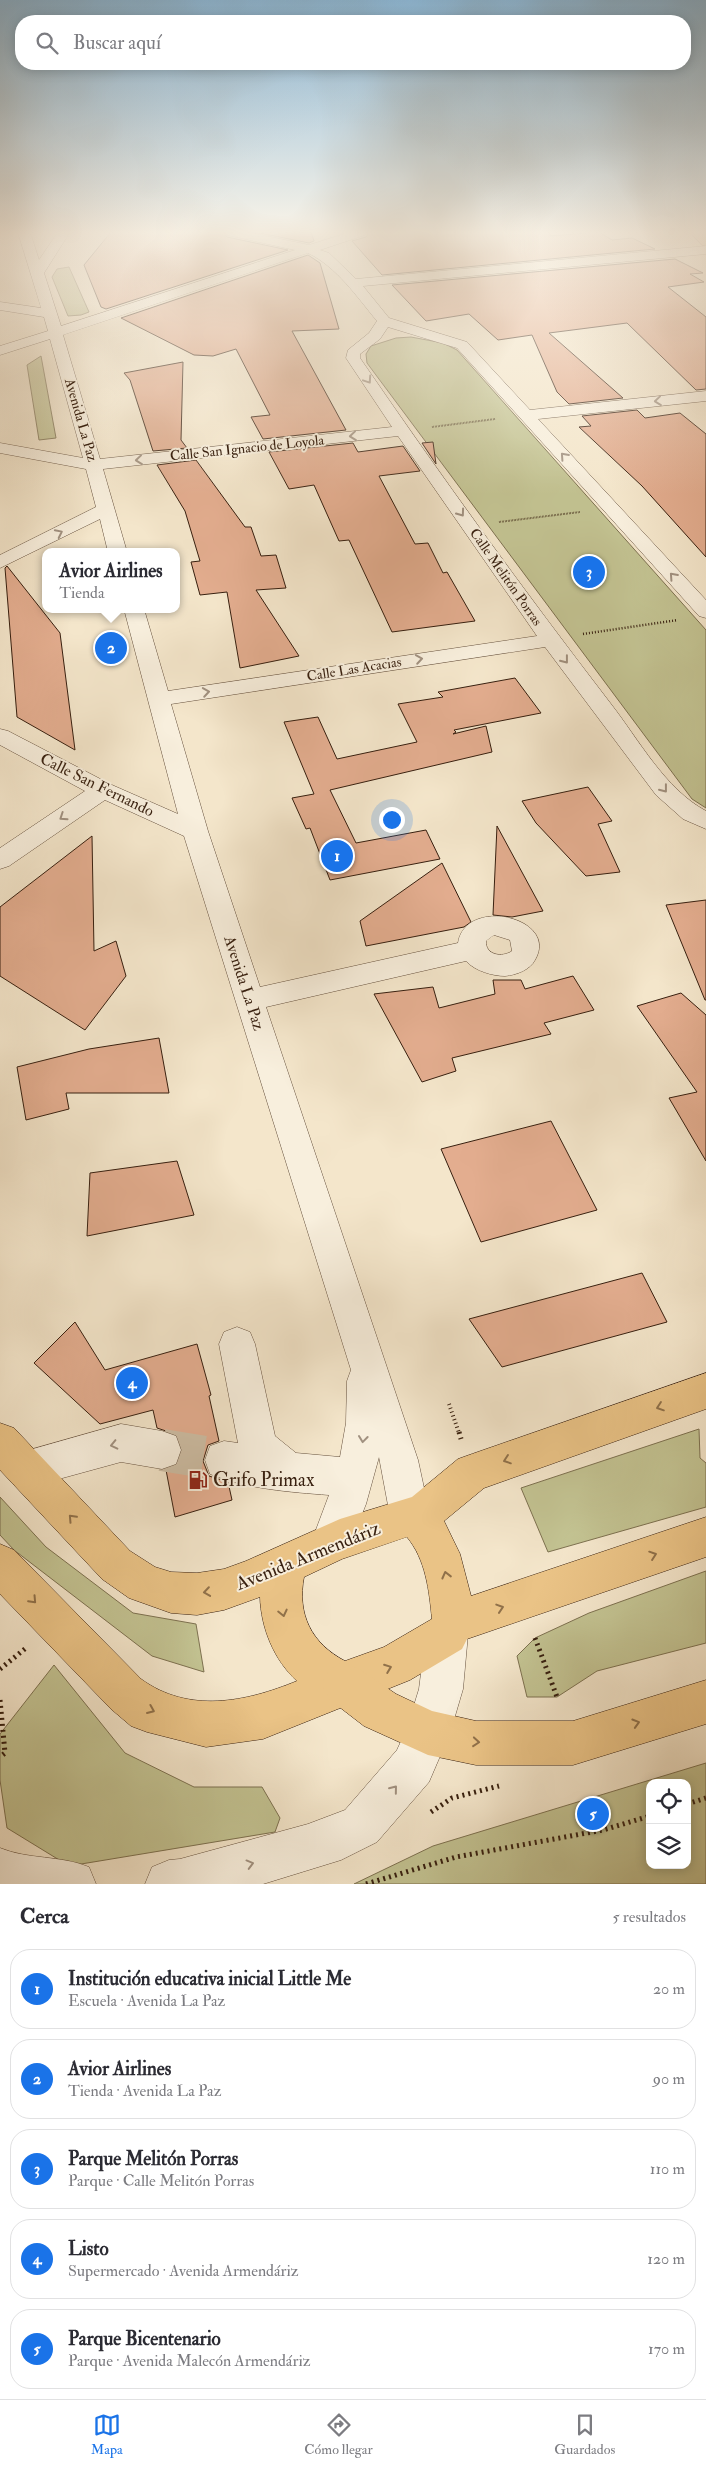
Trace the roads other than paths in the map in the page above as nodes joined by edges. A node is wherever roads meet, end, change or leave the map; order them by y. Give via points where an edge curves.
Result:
1 (50, 320) edge
2 (95, 320) edge
3 (384, 321) joint
4 (55, 333) junction
5 (439, 338) junction
6 (367, 343) junction
7 (0, 351) edge
8 (706, 396) edge
9 (527, 415) junction
10 (402, 431) junction
11 (0, 448) edge
12 (94, 465) junction
13 (106, 509) junction
14 (117, 548) edge
15 (0, 562) edge
16 (706, 612) edge
17 (135, 613) edge
18 (550, 640) junction
19 (158, 699) junction
20 (0, 736) edge
21 (103, 790) junction
22 (706, 822) edge
23 (195, 831) junction
24 (0, 860) edge
25 (472, 950) dead end
26 (249, 1000) junction
27 (238, 1344) dead end
28 (364, 1355) junction
29 (706, 1391) edge
30 (162, 1450) tunnel mouth
31 (13, 1455) edge
32 (224, 1460) tunnel mouth
33 (288, 1472) junction
34 (355, 1478) junction
35 (414, 1517) junction
36 (706, 1537) edge
37 (331, 1543) junction
38 (0, 1564) edge
39 (286, 1566) junction
40 (450, 1628) junction
41 (343, 1684) junction
42 (706, 1702) edge
43 (428, 1733) junction
44 (0, 1872) edge
45 (72, 1884) edge
46 (169, 1884) edge

1 - 4 street, Avenida La Paz
2 - 4 street
3 - 5 street
3 - 6 street, Calle Melitón Porras
4 - 7 street
4 - 12 street, Avenida La Paz
5 - 6 street via 399,336
5 - 9 street via 468,350
6 -> 10 street, Calle Melitón Porras via 353,352 353,358
8 -> 9 street
16 -> 9 street
10 -> 12 street, Calle San Ignacio de Loyola
10 -> 18 street, Calle Melitón Porras
11 - 12 street, Calle San Ignacio de Loyola
12 - 13 street, Avenida La Paz
13 - 14 street, Avenida La Paz
15 -> 13 street
17 - 19 street, Avenida La Paz
19 -> 18 street, Calle Las Acacias
18 -> 22 street, Calle Melitón Porras via 673,800
19 - 23 street, Avenida La Paz
20 - 21 street, Calle San Fernando
21 - 23 street, Calle San Fernando
21 -> 24 street
23 - 26 street, Avenida La Paz
25 - 26 street
26 - 28 street, Avenida La Paz
27 - 33 street via 258,1447
28 -> 34 street via 364,1429
28 - 35 street
29 -> 35 main road, Avenida Armendáriz via 472,1472
30 -> 31 street via 121,1443
39 -> 31 main road, Avenida Armendáriz via 248,1583 204,1593 182,1595 134,1580
32 - 33 street
33 - 34 street
34 - 37 street
35 - 37 main road, Avenida Armendáriz
40 -> 35 main road via 446,1573 425,1526
40 -> 36 main road
37 - 39 main road, Avenida Armendáriz
38 -> 41 main road via 120,1688 147,1710 206,1726 263,1716
39 -> 41 main road via 281,1604 286,1628 298,1650 314,1668
41 -> 40 main road via 395,1665
40 - 43 street via 441,1689
41 - 43 main road via 380,1710
43 -> 42 main road via 476,1742 573,1742
46 -> 43 street via 308,1848 362,1826 413,1766
44 - 45 street via 10,1878

